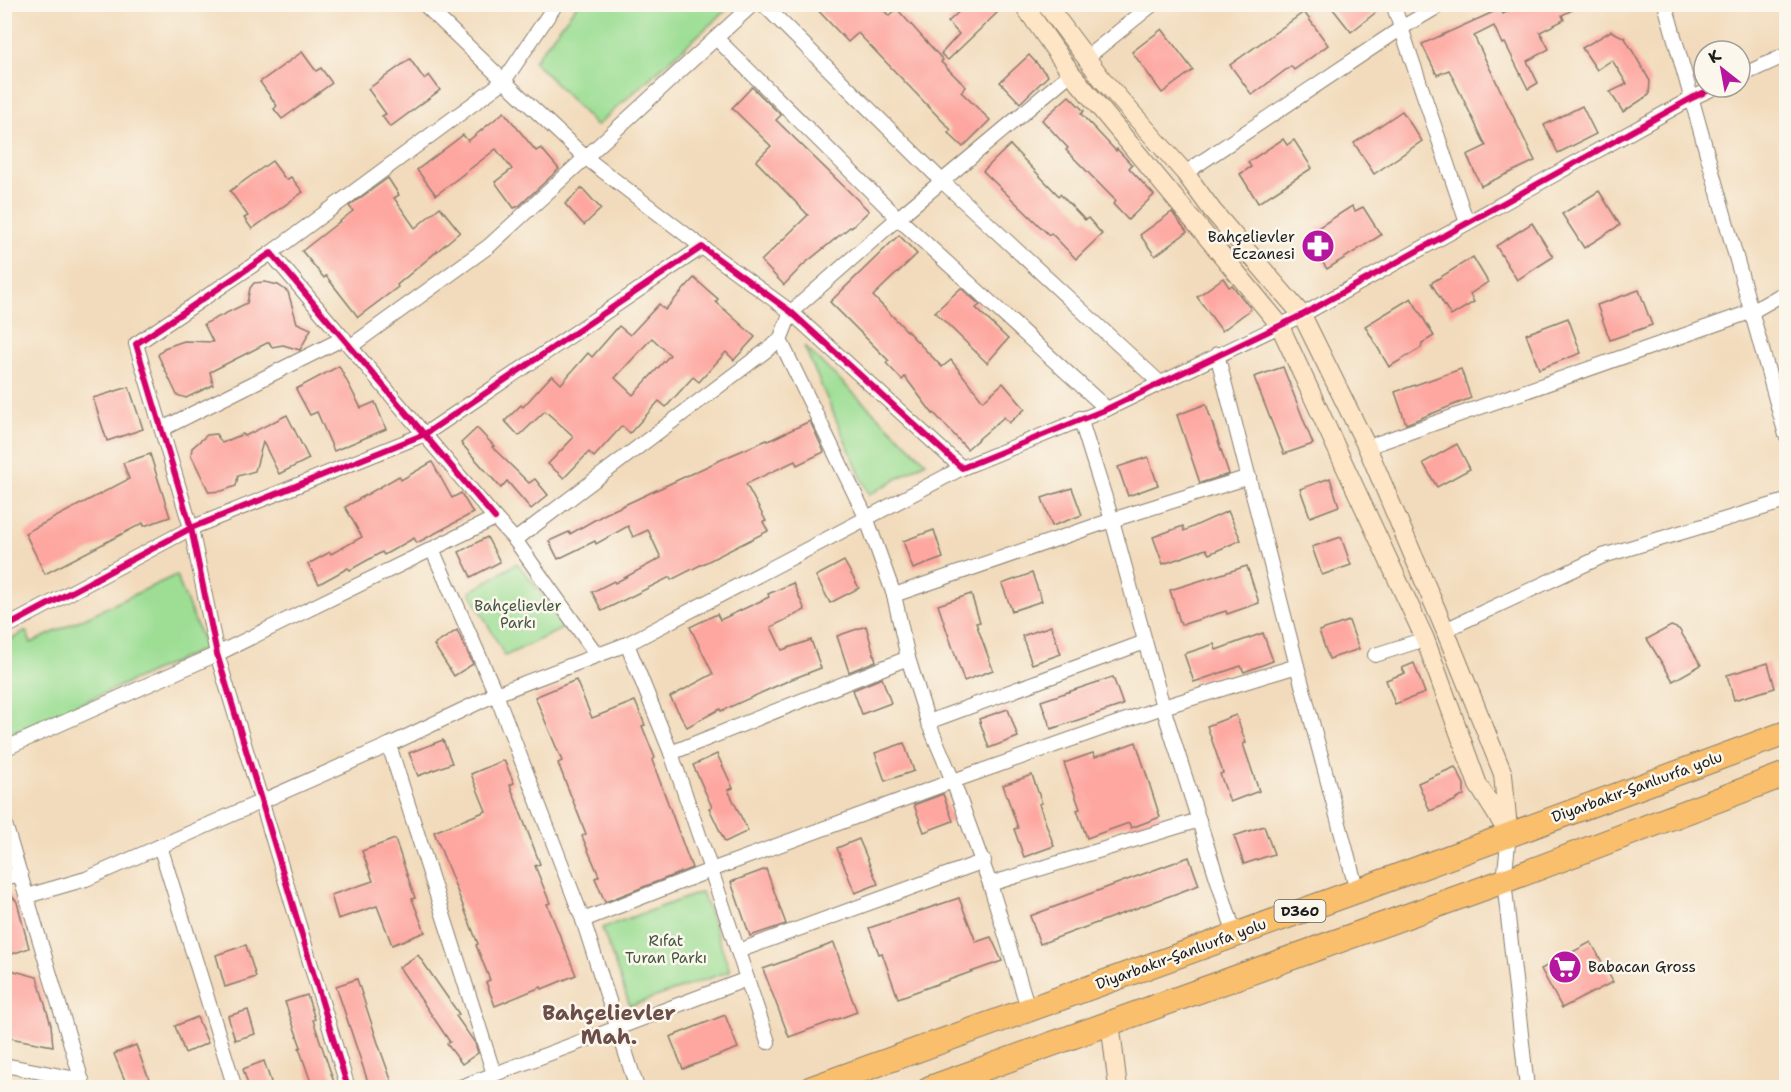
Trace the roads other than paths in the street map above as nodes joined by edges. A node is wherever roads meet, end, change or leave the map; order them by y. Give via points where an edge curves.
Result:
1 (424, 4) edge
2 (556, 4) edge
3 (753, 4) edge
4 (763, 4) edge
5 (1023, 4) edge
6 (1046, 4) edge
7 (1154, 4) edge
8 (1394, 4) edge
9 (1442, 4) edge
10 (1665, 4) edge
11 (1403, 27) junction
12 (717, 39) junction
13 (1786, 55) edge
14 (1086, 58) junction
15 (1752, 71) edge
16 (1071, 73) junction
17 (504, 81) junction
18 (1692, 98) joint
19 (1692, 99) edge
20 (586, 158) junction
21 (1185, 173) junction
22 (942, 181) junction
23 (898, 218) junction
24 (1467, 223) junction
25 (702, 247) junction
26 (271, 253) junction
27 (1786, 292) edge
28 (1753, 311) junction
29 (791, 312) junction
30 (1302, 315) junction
31 (1280, 324) junction
32 (780, 340) junction
33 (347, 342) junction
34 (1217, 354) junction
35 (1159, 382) junction
36 (1107, 409) junction
37 (1080, 418) junction
38 (162, 429) junction
39 (425, 434) junction
40 (1786, 435) edge
41 (1367, 447) junction
42 (962, 468) junction
43 (1249, 477) junction
44 (1786, 501) edge
45 (866, 517) junction
46 (495, 518) junction
47 (1112, 520) junction
48 (191, 528) junction
49 (515, 540) junction
50 (432, 549) junction
51 (894, 595) junction
52 (4, 628) edge
53 (1445, 630) junction
54 (1425, 639) junction
55 (1145, 642) junction
56 (627, 644) junction
57 (217, 654) junction
58 (597, 655) junction
59 (1375, 655) dead end
60 (908, 658) junction
61 (1297, 666) junction
62 (496, 694) junction
63 (1163, 707) junction
64 (928, 722) junction
65 (1786, 733) edge
66 (389, 745) junction
67 (4, 748) edge
68 (671, 753) junction
69 (1786, 774) edge
70 (953, 781) junction
71 (261, 802) junction
72 (1199, 820) junction
73 (4, 821) edge
74 (1509, 834) junction
75 (160, 846) junction
76 (984, 861) junction
77 (711, 870) junction
78 (21, 875) junction
79 (4, 877) edge
80 (1504, 881) junction
81 (990, 884) junction
82 (1357, 891) junction
83 (27, 896) junction
84 (582, 920) junction
85 (1235, 935) junction
86 (738, 951) junction
87 (747, 979) junction
88 (1028, 1008) junction
89 (1110, 1022) junction
90 (617, 1028) junction
91 (768, 1042) dead end
92 (4, 1065) edge
93 (494, 1074) junction
94 (83, 1084) edge
95 (66, 1088) edge
96 (234, 1088) edge
97 (348, 1088) edge
98 (458, 1088) edge
99 (637, 1088) edge
100 (812, 1088) edge
101 (930, 1088) edge
102 (1118, 1088) edge
103 (1527, 1088) edge

1 - 17 street
2 - 17 street
3 - 12 street
4 - 22 street
5 - 16 street
6 - 14 street
7 - 14 street
8 - 11 street
9 - 11 street
10 - 18 street
11 - 21 street
11 - 24 street
12 - 20 street
12 - 23 street
13 - 15 street
14 - 21 street
16 - 22 street
16 - 31 street
17 - 20 street
17 - 26 street
18 - 24 street
19 - 28 street
20 - 25 street
20 - 33 street via 489,246
21 - 30 street
22 - 23 street
22 - 35 street
23 - 29 street
23 - 36 street
24 - 30 street
25 - 29 street
25 - 39 street
26 - 33 street
26 - 38 street via 136,344
27 - 28 street
28 - 40 street
28 - 41 street
29 - 32 street
29 - 42 street
30 - 31 street
30 - 41 street
31 - 34 street
31 - 54 street
32 - 45 street
32 - 49 street
33 - 38 street
33 - 39 street
34 - 35 street
34 - 43 street
35 - 36 street
36 - 37 street
37 - 42 street
37 - 47 street
38 - 48 street
39 - 46 street
39 - 48 street
41 - 53 street
42 - 45 street
43 - 47 street
43 - 61 street
44 - 53 street via 1603,556
45 - 51 street
45 - 56 street
46 - 49 street
46 - 50 street
47 - 51 street
47 - 55 street
48 - 52 street
48 - 57 street
49 - 58 street
50 - 57 street
50 - 62 street
51 - 60 street
53 - 74 street via 1503,774
54 - 59 street
54 - 74 street via 1478,785
55 - 63 street
55 - 64 street
56 - 58 street
56 - 68 street
57 - 67 street
57 - 71 street
58 - 62 street
60 - 64 street
60 - 68 street
61 - 63 street
61 - 82 street
62 - 66 street
62 - 84 street
63 - 70 street
63 - 72 street
64 - 70 street
65 - 74 highway, Diyarbakır-Şanlıurfa yolu / D360
66 - 71 street
66 - 93 street
68 - 77 street
69 - 80 highway, D360
70 - 76 street
70 - 77 street
71 - 75 street
71 - 97 street
72 - 81 street
72 - 85 street
73 - 78 street
74 - 80 street
74 - 82 highway, Diyarbakır-Şanlıurfa yolu / D360
75 - 83 street via 86,879
75 - 96 street
76 - 81 street
76 - 86 street
77 - 84 street
77 - 86 street
78 - 79 street
78 - 83 street
80 - 89 highway, D360
80 - 103 street
81 - 88 street
82 - 85 highway, Diyarbakır-Şanlıurfa yolu / D360
83 - 94 street
84 - 90 street
85 - 88 highway, Diyarbakır-Şanlıurfa yolu / D360
86 - 87 street
87 - 90 street
87 - 91 street
88 - 100 highway, Diyarbakır-Şanlıurfa yolu / D360
89 - 101 highway, D360
89 - 102 street
90 - 93 street
90 - 99 street
92 - 94 street
93 - 98 street
94 - 95 street

